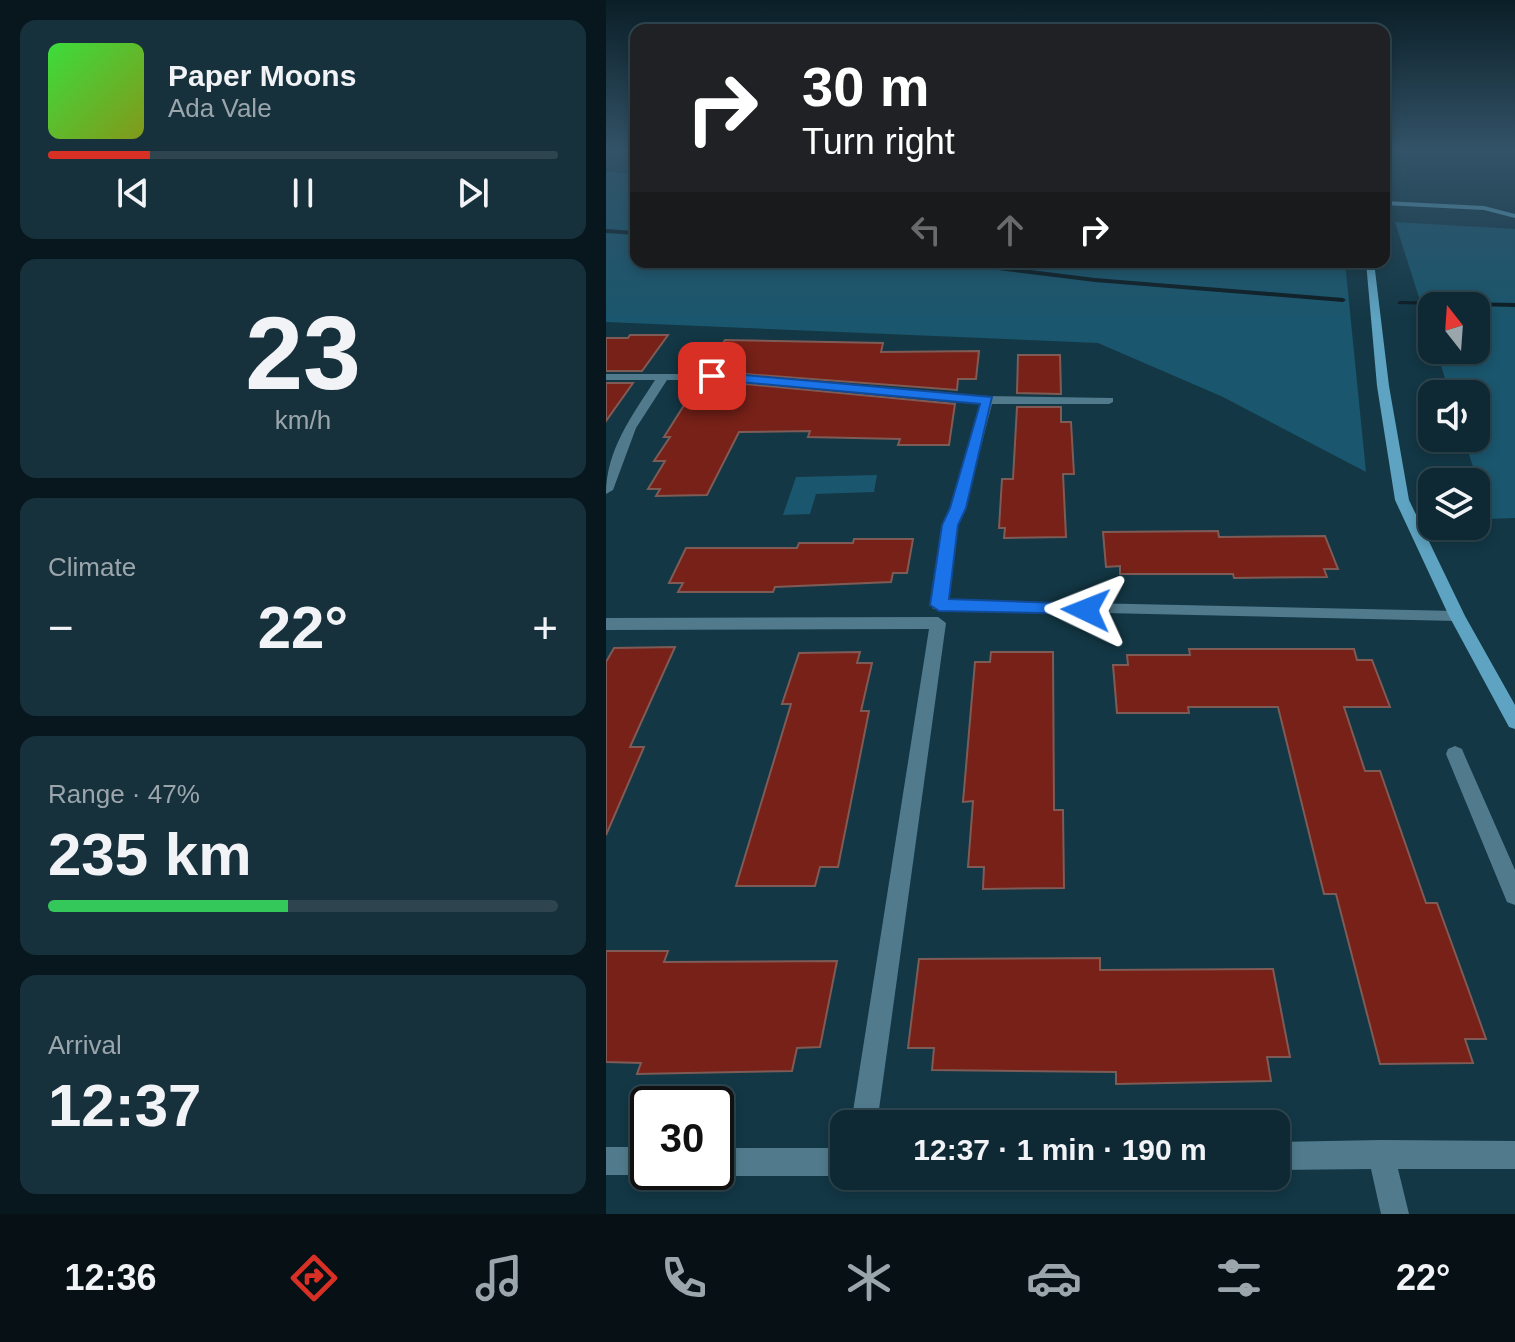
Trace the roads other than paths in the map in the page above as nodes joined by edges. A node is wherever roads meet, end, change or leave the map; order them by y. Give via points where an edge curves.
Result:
1 (1437, 206) edge
2 (1390, 212) edge
3 (1510, 215) edge
4 (1371, 268) edge
5 (664, 376) junction
6 (606, 377) edge
7 (987, 400) junction
8 (1109, 400) dead end
9 (606, 490) edge
10 (1457, 616) junction
11 (606, 624) edge
12 (1512, 711) edge
13 (1455, 754) dead end
14 (1515, 895) edge
15 (866, 1110) edge
16 (1381, 1154) junction
17 (1515, 1155) edge
18 (1290, 1156) edge
19 (606, 1161) edge
20 (630, 1161) edge
21 (734, 1162) edge
22 (830, 1162) edge
23 (1395, 1214) edge

1 - 3 street
2 - 3 street via 1492,219
4 - 10 street via 1402,500
5 - 6 street
5 - 7 street via 736,377
5 - 9 street via 630,428
7 - 8 street
7 - 10 street via 950,525 939,605
10 - 12 street
11 - 15 street via 938,623
13 - 14 street
16 - 17 street
16 - 18 street
16 - 23 street
19 - 20 street
21 - 22 street

